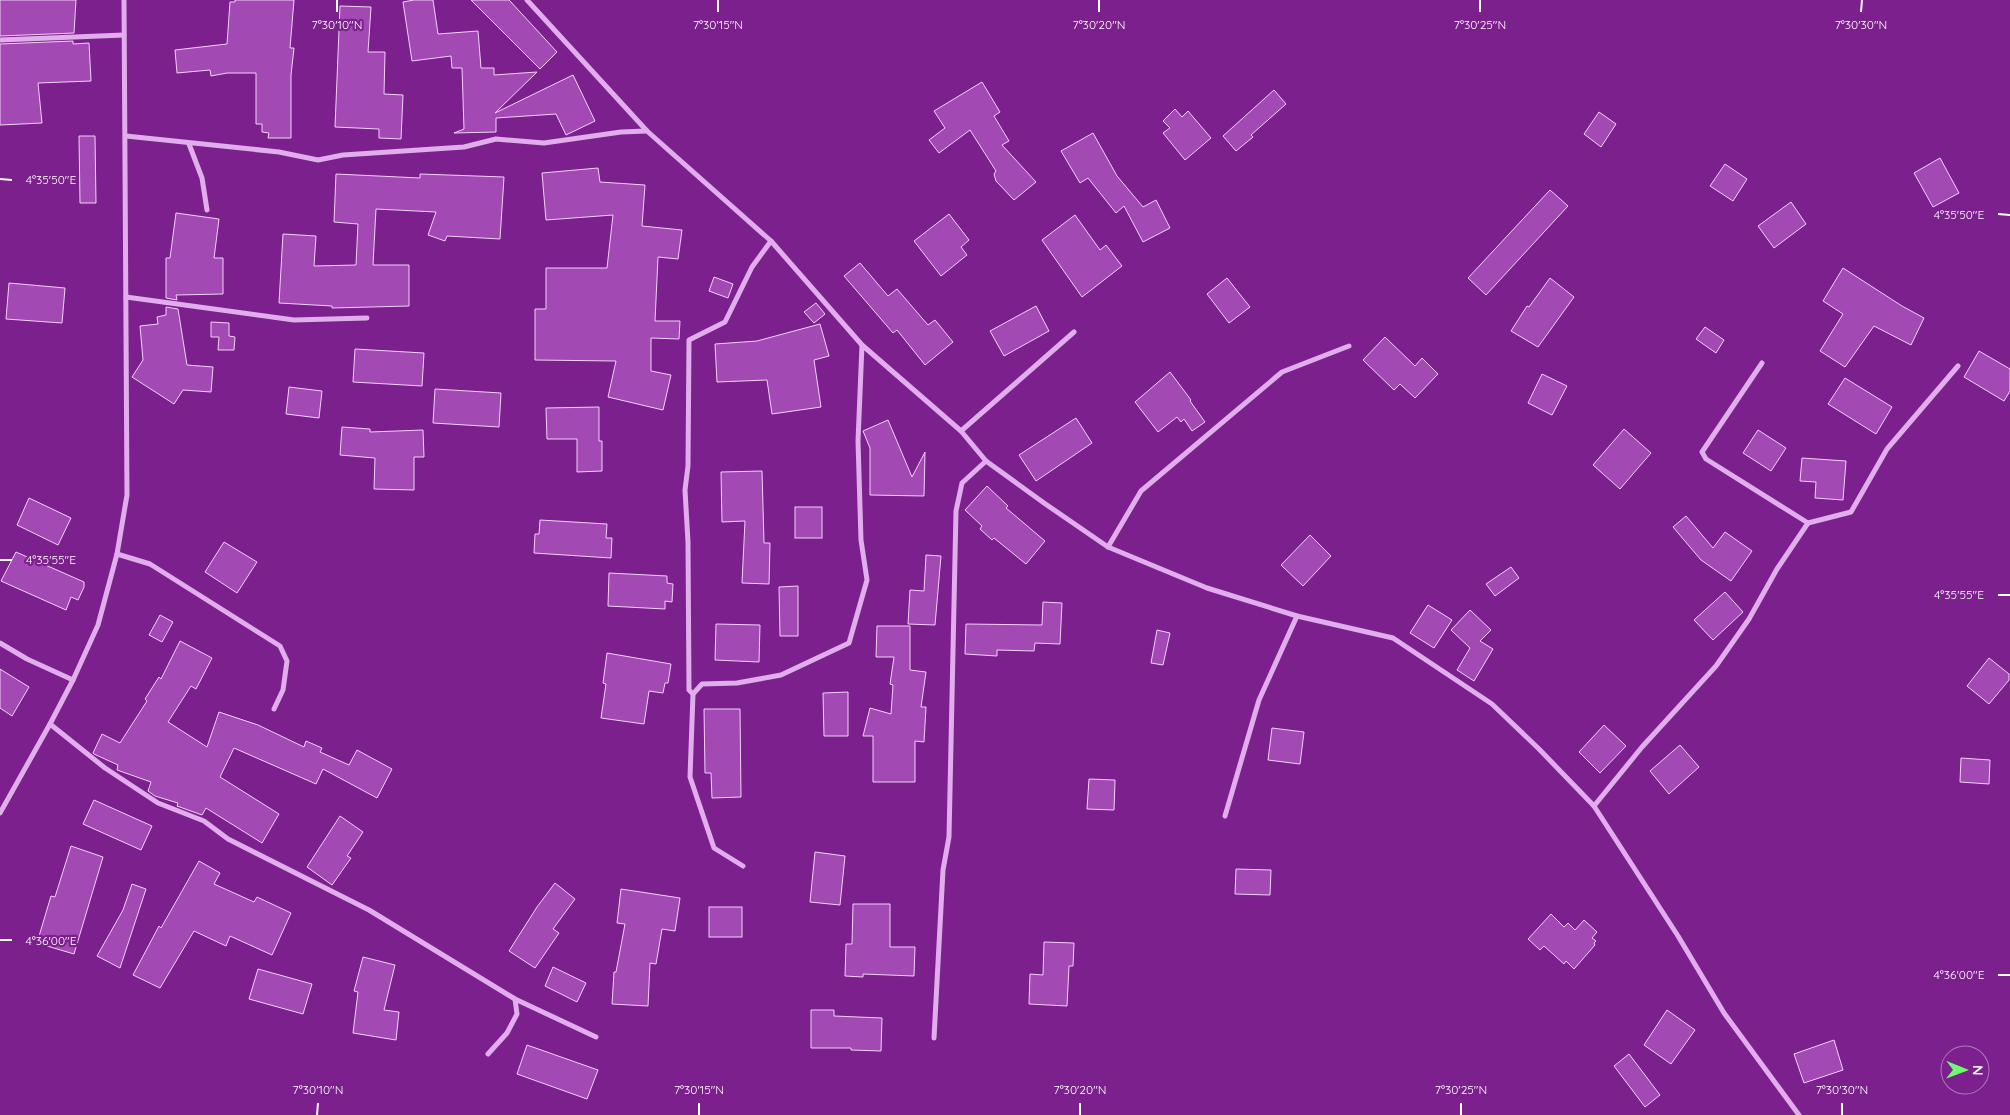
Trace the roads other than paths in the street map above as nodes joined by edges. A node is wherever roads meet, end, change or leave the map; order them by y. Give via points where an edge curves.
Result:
1 (124, 0) edge
2 (526, 0) edge
3 (124, 35) junction
4 (0, 40) edge
5 (647, 131) junction
6 (126, 136) junction
7 (188, 144) junction
8 (207, 210) dead end
9 (771, 240) junction
10 (126, 297) junction
11 (367, 318) dead end
12 (1074, 332) dead end
13 (862, 345) junction
14 (1349, 346) dead end
15 (1762, 363) dead end
16 (1958, 366) dead end
17 (961, 431) junction
18 (986, 461) junction
19 (1808, 523) junction
20 (1108, 547) junction
21 (117, 554) junction
22 (1297, 616) junction
23 (0, 643) edge
24 (74, 680) junction
25 (693, 694) junction
26 (274, 709) dead end
27 (50, 724) junction
28 (1594, 806) junction
29 (0, 813) edge
30 (1225, 816) dead end
31 (743, 866) dead end
32 (515, 999) junction
33 (596, 1038) dead end
34 (934, 1038) dead end
35 (488, 1054) dead end
36 (1799, 1115) edge

1 - 3 street
2 - 5 street
3 - 4 street
3 - 6 street
5 - 7 street via 544,143 496,139 464,147 343,155 318,160 279,152
5 - 9 street
6 - 7 street
6 - 10 street
7 - 8 street via 202,178
9 - 13 street
9 - 25 street via 752,267 726,322 689,340 685,490 689,690
10 - 11 street via 294,320
10 - 21 street via 127,495
12 - 17 street
13 - 17 street
13 - 25 street via 858,441 860,540 867,580 848,643 781,675 737,683 702,684
14 - 20 street via 1282,372 1141,491
15 - 19 street via 1702,452 1706,459
16 - 19 street via 1887,449 1851,512
17 - 18 street
18 - 20 street
18 - 34 street via 962,483 956,511 949,837 942,870
19 - 28 street via 1716,666 1642,747
20 - 22 street via 1207,588
21 - 24 street via 98,625
21 - 26 street via 150,564 280,646 287,661 283,690
22 - 28 street via 1392,638 1492,704
22 - 30 street via 1260,700
23 - 24 street
24 - 27 street
25 - 31 street via 690,777 714,848
27 - 29 street
27 - 32 street via 105,768 158,803 204,821 228,839 369,910
28 - 36 street via 1724,1013
32 - 33 street
32 - 35 street via 517,1014 507,1033

